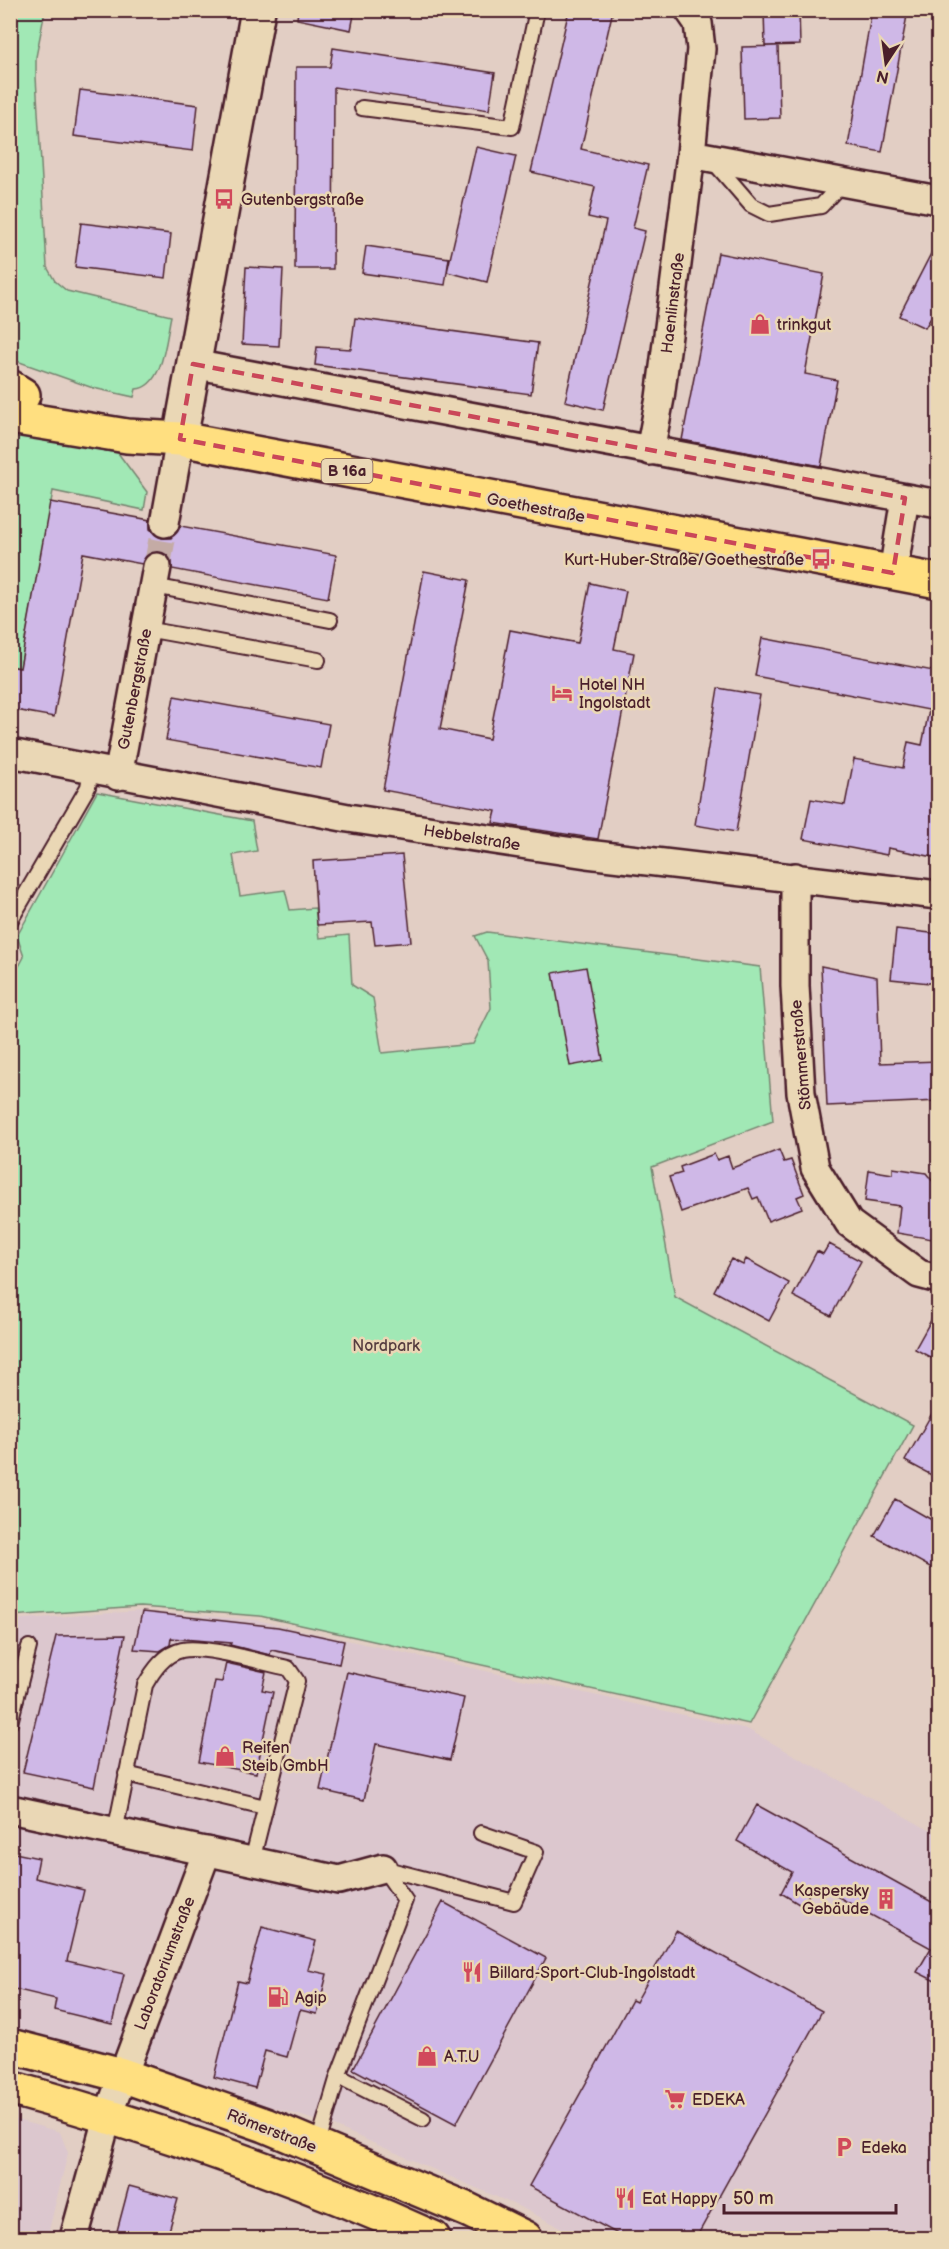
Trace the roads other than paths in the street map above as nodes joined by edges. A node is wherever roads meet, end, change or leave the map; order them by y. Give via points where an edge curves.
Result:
1 (258, 10) edge
2 (537, 10) edge
3 (689, 10) edge
4 (362, 108) dead end
5 (701, 156) junction
6 (842, 183) junction
7 (939, 200) edge
8 (193, 363) junction
9 (14, 398) edge
10 (180, 439) junction
11 (650, 451) junction
12 (905, 498) junction
13 (939, 504) edge
14 (165, 523) tunnel mouth
15 (893, 573) junction
16 (156, 576) joint
17 (939, 581) edge
18 (330, 620) dead end
19 (146, 629) junction
20 (318, 660) dead end
21 (10, 753) edge
22 (91, 770) junction
23 (118, 776) junction
24 (795, 877) junction
25 (939, 895) edge
26 (10, 921) edge
27 (939, 1279) edge
28 (29, 1647) dead end
29 (10, 1723) edge
30 (126, 1774) junction
31 (265, 1808) junction
32 (10, 1809) edge
33 (115, 1832) junction
34 (481, 1833) dead end
35 (207, 1851) junction
36 (252, 1861) junction
37 (383, 1868) junction
38 (10, 2046) edge
39 (122, 2075) junction
40 (338, 2076) junction
41 (10, 2088) edge
42 (108, 2115) junction
43 (423, 2119) dead end
44 (317, 2147) junction
45 (74, 2238) edge
46 (433, 2238) edge
47 (525, 2238) edge

1 - 8 street
2 - 4 lane via 512,127
3 - 5 street, Haenlinstraße via 698,22 701,49
5 - 6 street
5 - 6 lane via 751,205 769,214 821,206
5 - 11 street, Haenlinstraße
6 - 7 street
8 - 10 street
8 - 11 street
9 - 10 main road, B 16a via 137,420
10 - 14 street
10 - 15 main road, Goethestraße / B 16a
11 - 12 street
12 - 13 street
12 - 15 street
15 - 17 main road, Goethestraße / B 16a
16 - 18 lane
16 - 19 street, Gutenbergstraße
19 - 20 lane
19 - 23 street, Gutenbergstraße
21 - 22 street, Hebbelstraße
22 - 23 street, Hebbelstraße
22 - 26 lane via 88,787
23 - 24 street, Hebbelstraße via 348,818 587,854
24 - 25 street, Hebbelstraße
24 - 27 street, Stömmerstraße via 795,986 801,1093 815,1168 849,1223 919,1274
28 - 29 lane
30 - 31 lane
30 - 31 lane via 145,1685 157,1665 180,1650 203,1650 288,1668 297,1681
30 - 33 lane
31 - 36 lane
32 - 33 street
33 - 35 street
34 - 37 lane via 536,1852 514,1902
35 - 36 street
35 - 39 street, Laboratoriumstraße
36 - 37 street via 339,1880
37 - 40 lane via 405,1900
38 - 39 main road, Römerstraße
39 - 42 street, Laboratoriumstraße
39 - 44 main road, Römerstraße
40 - 43 lane
40 - 44 lane
41 - 42 main road
42 - 45 street, Laboratoriumstraße
42 - 46 main road via 237,2158
44 - 47 main road, Römerstraße

